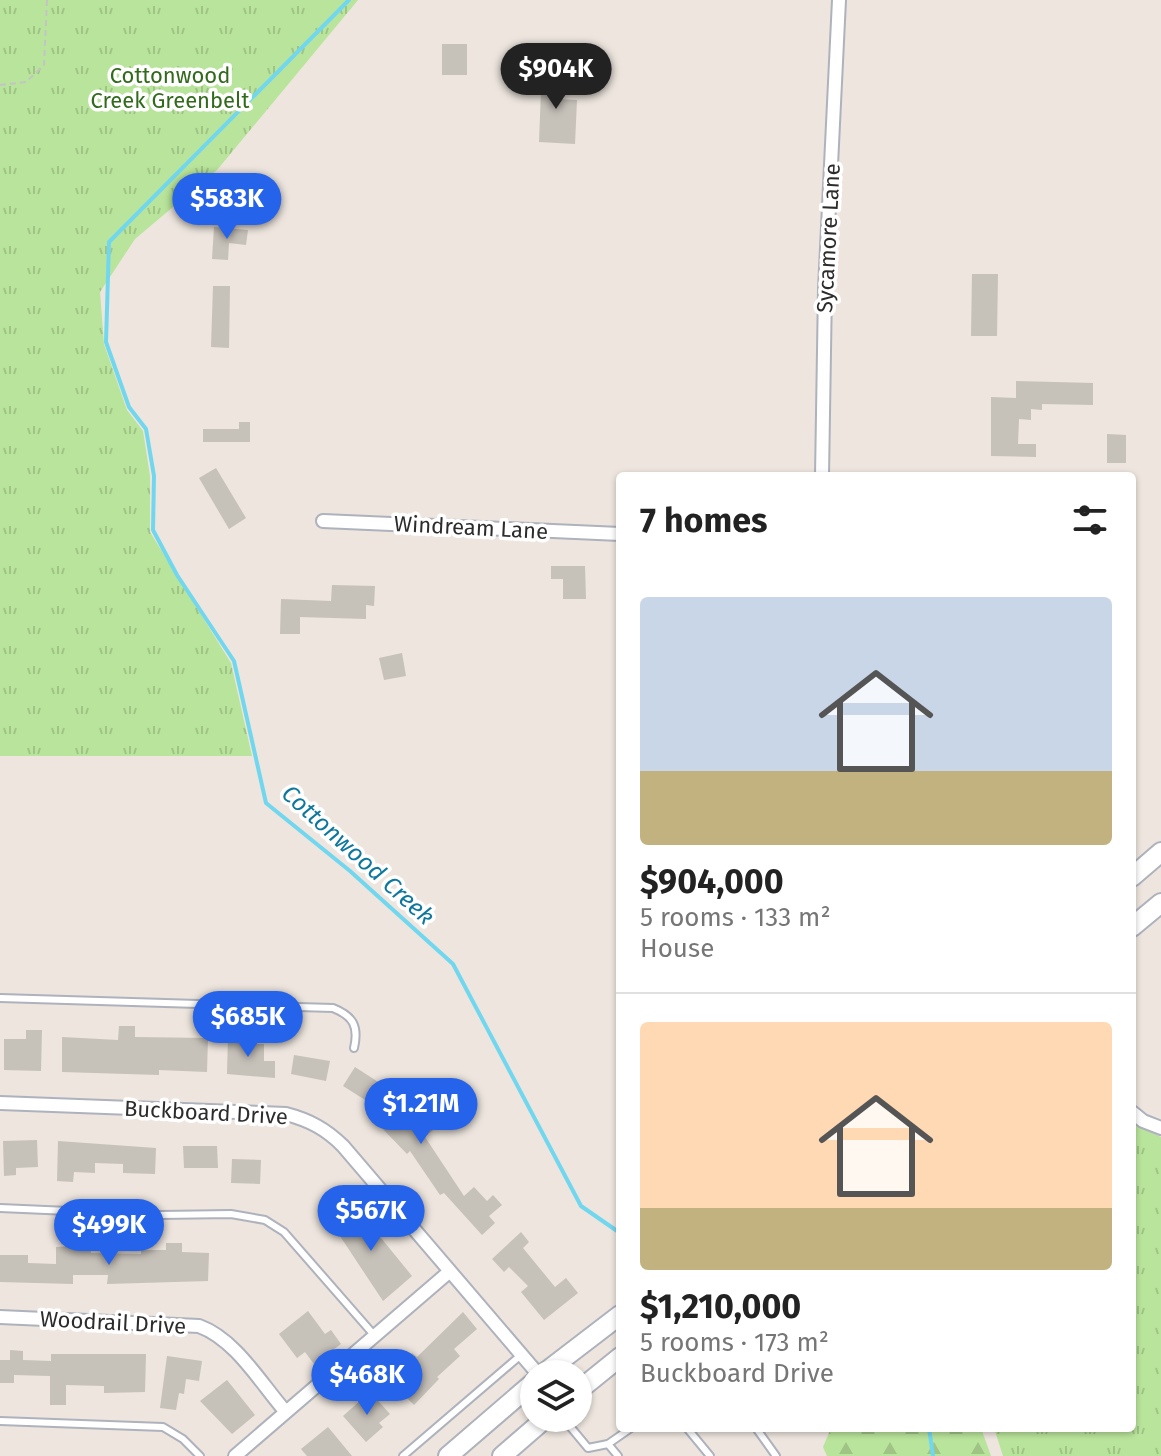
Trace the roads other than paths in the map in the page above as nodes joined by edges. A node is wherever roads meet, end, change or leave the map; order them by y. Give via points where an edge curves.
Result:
1 (839, 0) edge
2 (822, 472) edge
3 (323, 521) dead end
4 (616, 534) edge
5 (1161, 852) edge
6 (1136, 874) edge
7 (1161, 903) edge
8 (1136, 924) edge
9 (0, 998) edge
10 (354, 1048) dead end
11 (0, 1103) edge
12 (1136, 1115) edge
13 (1161, 1128) edge
14 (0, 1208) edge
15 (449, 1272) junction
16 (0, 1317) edge
17 (616, 1318) edge
18 (374, 1335) junction
19 (521, 1355) junction
20 (526, 1360) edge
21 (560, 1360) edge
22 (616, 1360) edge
23 (592, 1380) edge
24 (520, 1394) edge
25 (285, 1411) junction
26 (0, 1421) edge
27 (530, 1432) edge
28 (575, 1432) edge
29 (625, 1432) edge
30 (690, 1432) edge
31 (759, 1432) edge
32 (608, 1444) junction
33 (200, 1456) edge
34 (235, 1456) edge
35 (403, 1456) edge
36 (448, 1456) edge
37 (502, 1456) edge
38 (618, 1456) edge
39 (710, 1456) edge
40 (776, 1456) edge

1 - 2 street, Sycamore Lane
3 - 4 street, Windream Lane
5 - 6 main road
7 - 8 main road
9 - 10 lane via 333,1008 355,1024
11 - 15 street, Buckboard Drive via 305,1119 343,1146
12 - 13 street
14 - 18 lane via 231,1214 265,1220 284,1232
15 - 18 street
15 - 19 street, Buckboard Drive
16 - 25 street, Woodrail Drive via 199,1326 227,1343
17 - 21 main road
18 - 25 street
19 - 20 street, Buckboard Drive
19 - 35 lane
22 - 23 main road
24 - 36 main road
25 - 34 street
26 - 33 lane via 163,1427
27 - 37 main road
28 - 32 lane via 588,1448
29 - 32 lane
30 - 39 lane
31 - 40 lane
32 - 38 lane

